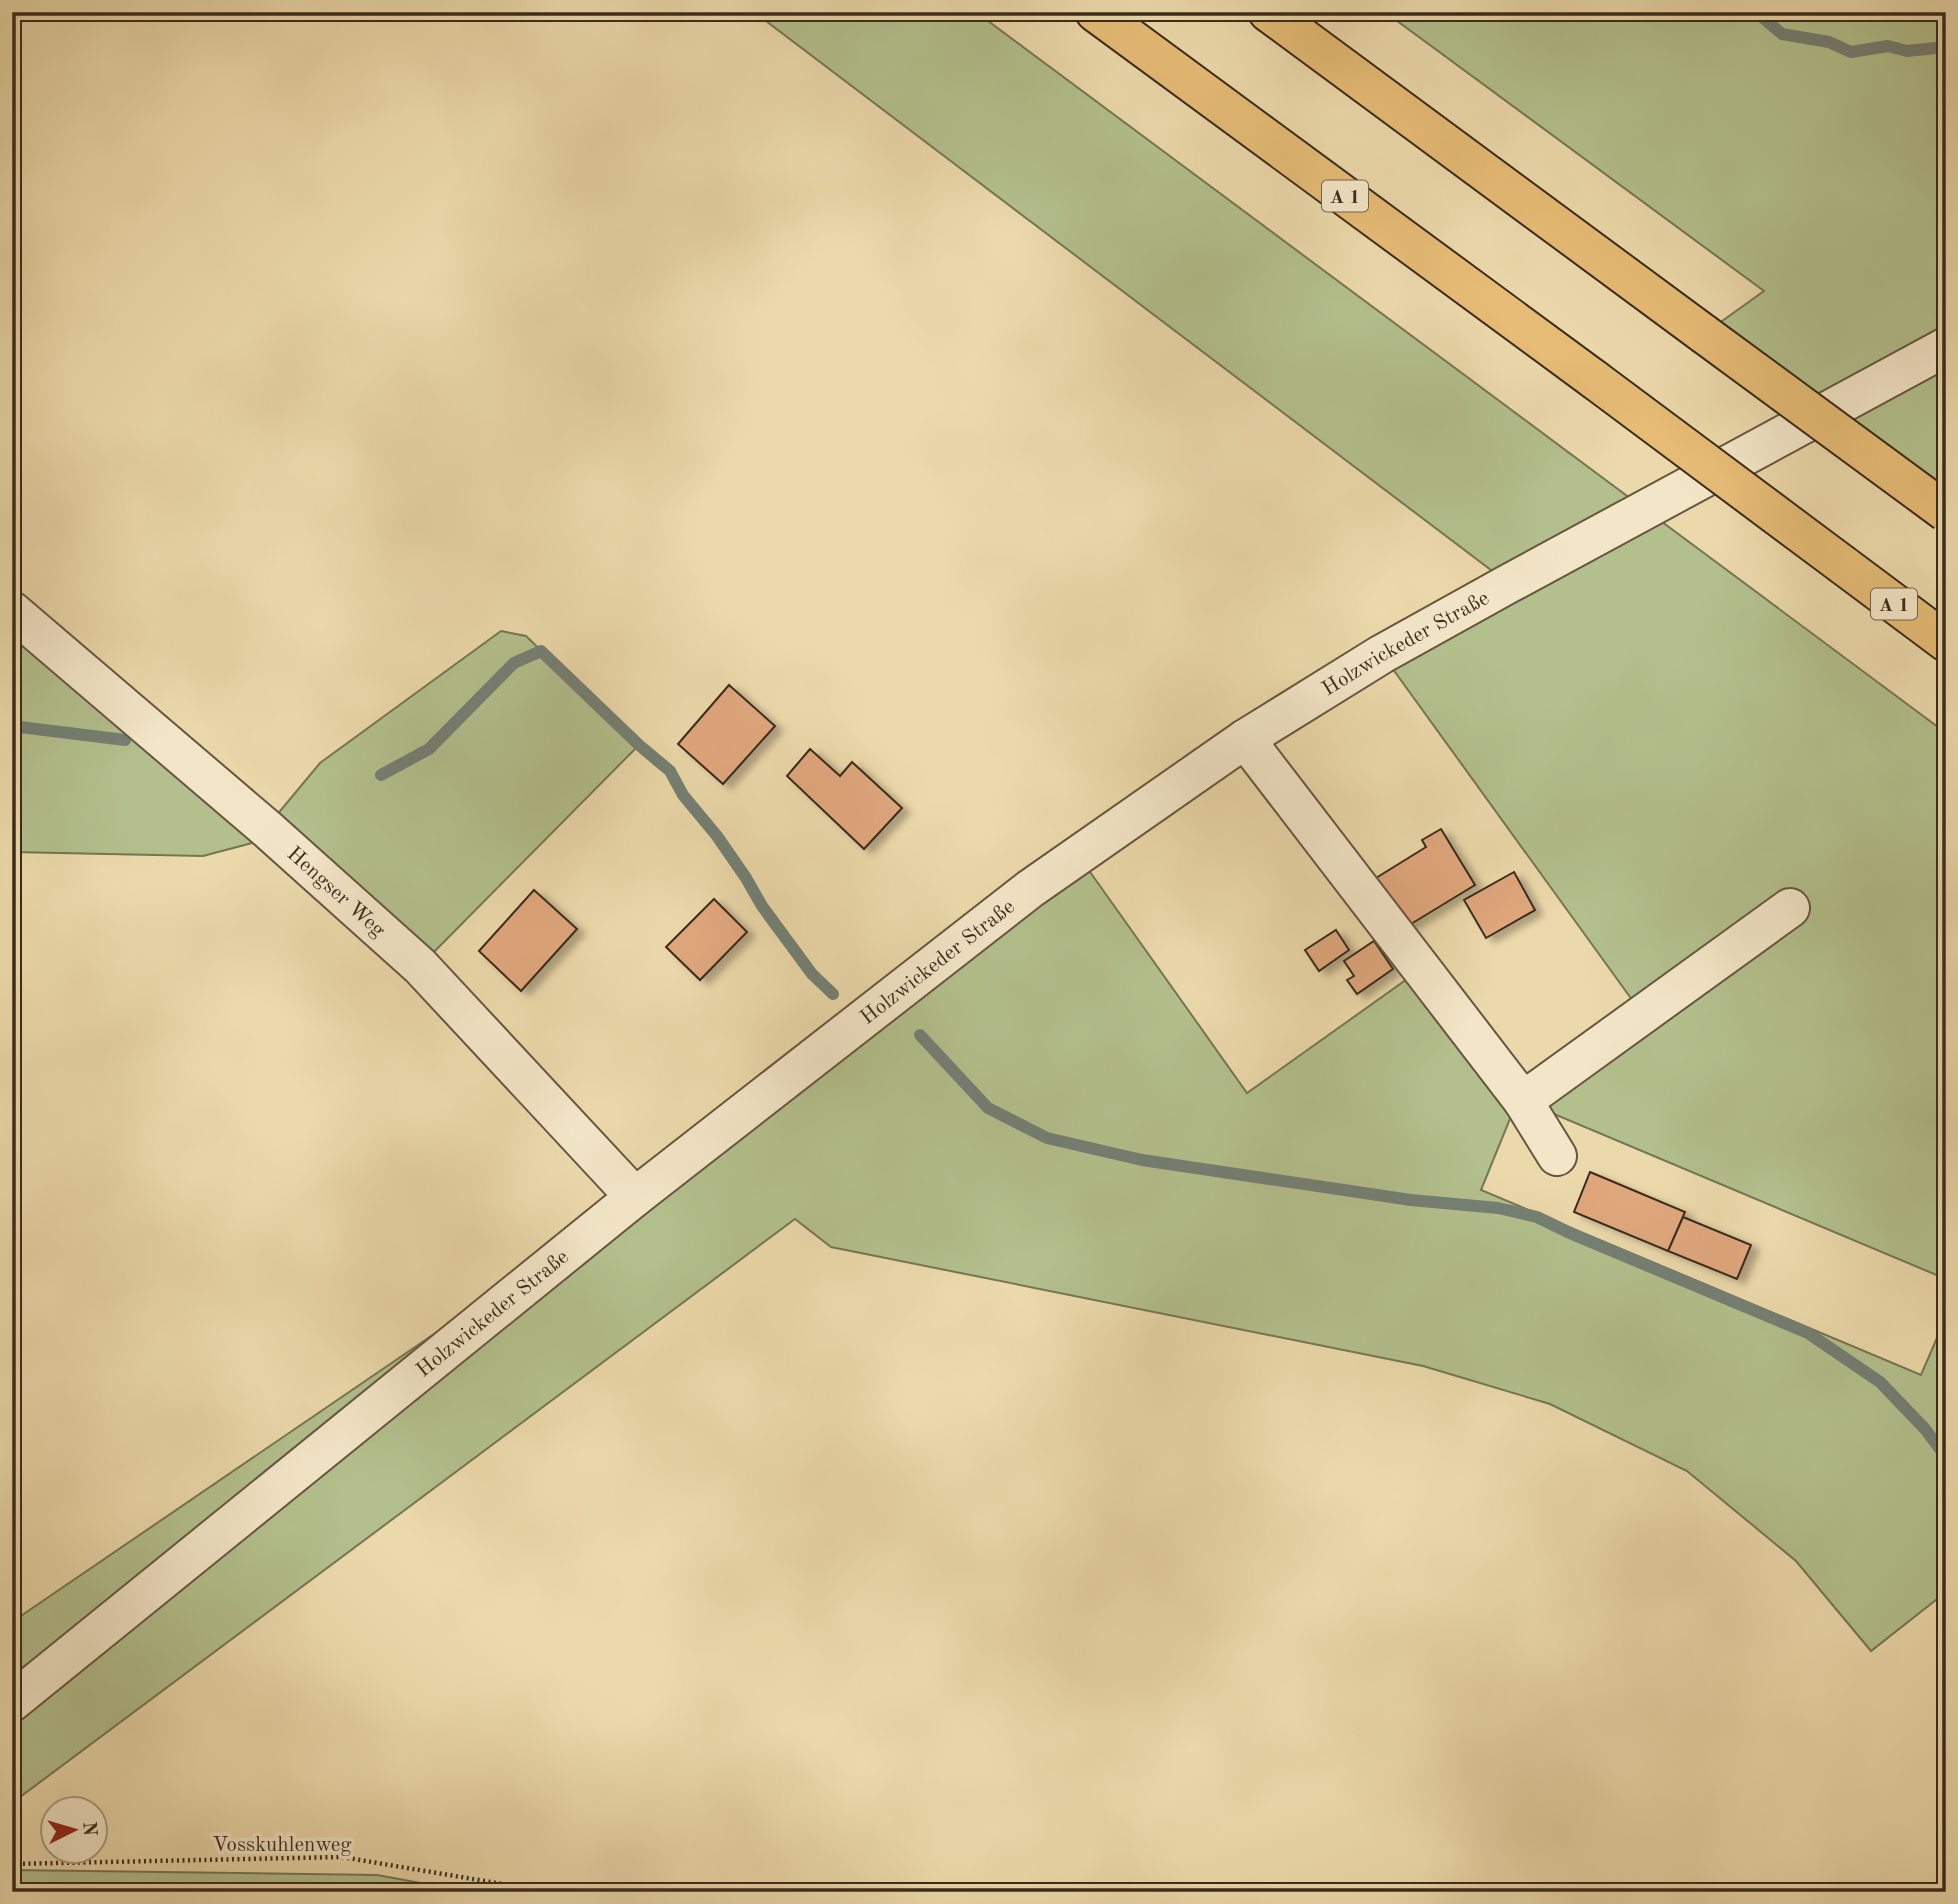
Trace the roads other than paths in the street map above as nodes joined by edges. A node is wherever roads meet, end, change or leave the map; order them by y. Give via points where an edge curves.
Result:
1 (1095, 12) edge
2 (1268, 12) edge
3 (1946, 347) edge
4 (1946, 512) edge
5 (12, 611) edge
6 (1946, 642) edge
7 (1245, 739) junction
8 (1790, 908) dead end
9 (1522, 1101) junction
10 (1558, 1156) dead end
11 (635, 1197) junction
12 (12, 1702) edge

1 - 6 highway, A 1, bridge
2 - 4 highway, bridge
3 - 7 street, Holzwickeder Straße via 1508,583
5 - 11 street, Hengser Weg via 420,967
7 - 9 street
7 - 11 street, Holzwickeder Straße via 1030,889
8 - 9 street
9 - 10 street
11 - 12 street, Holzwickeder Straße

